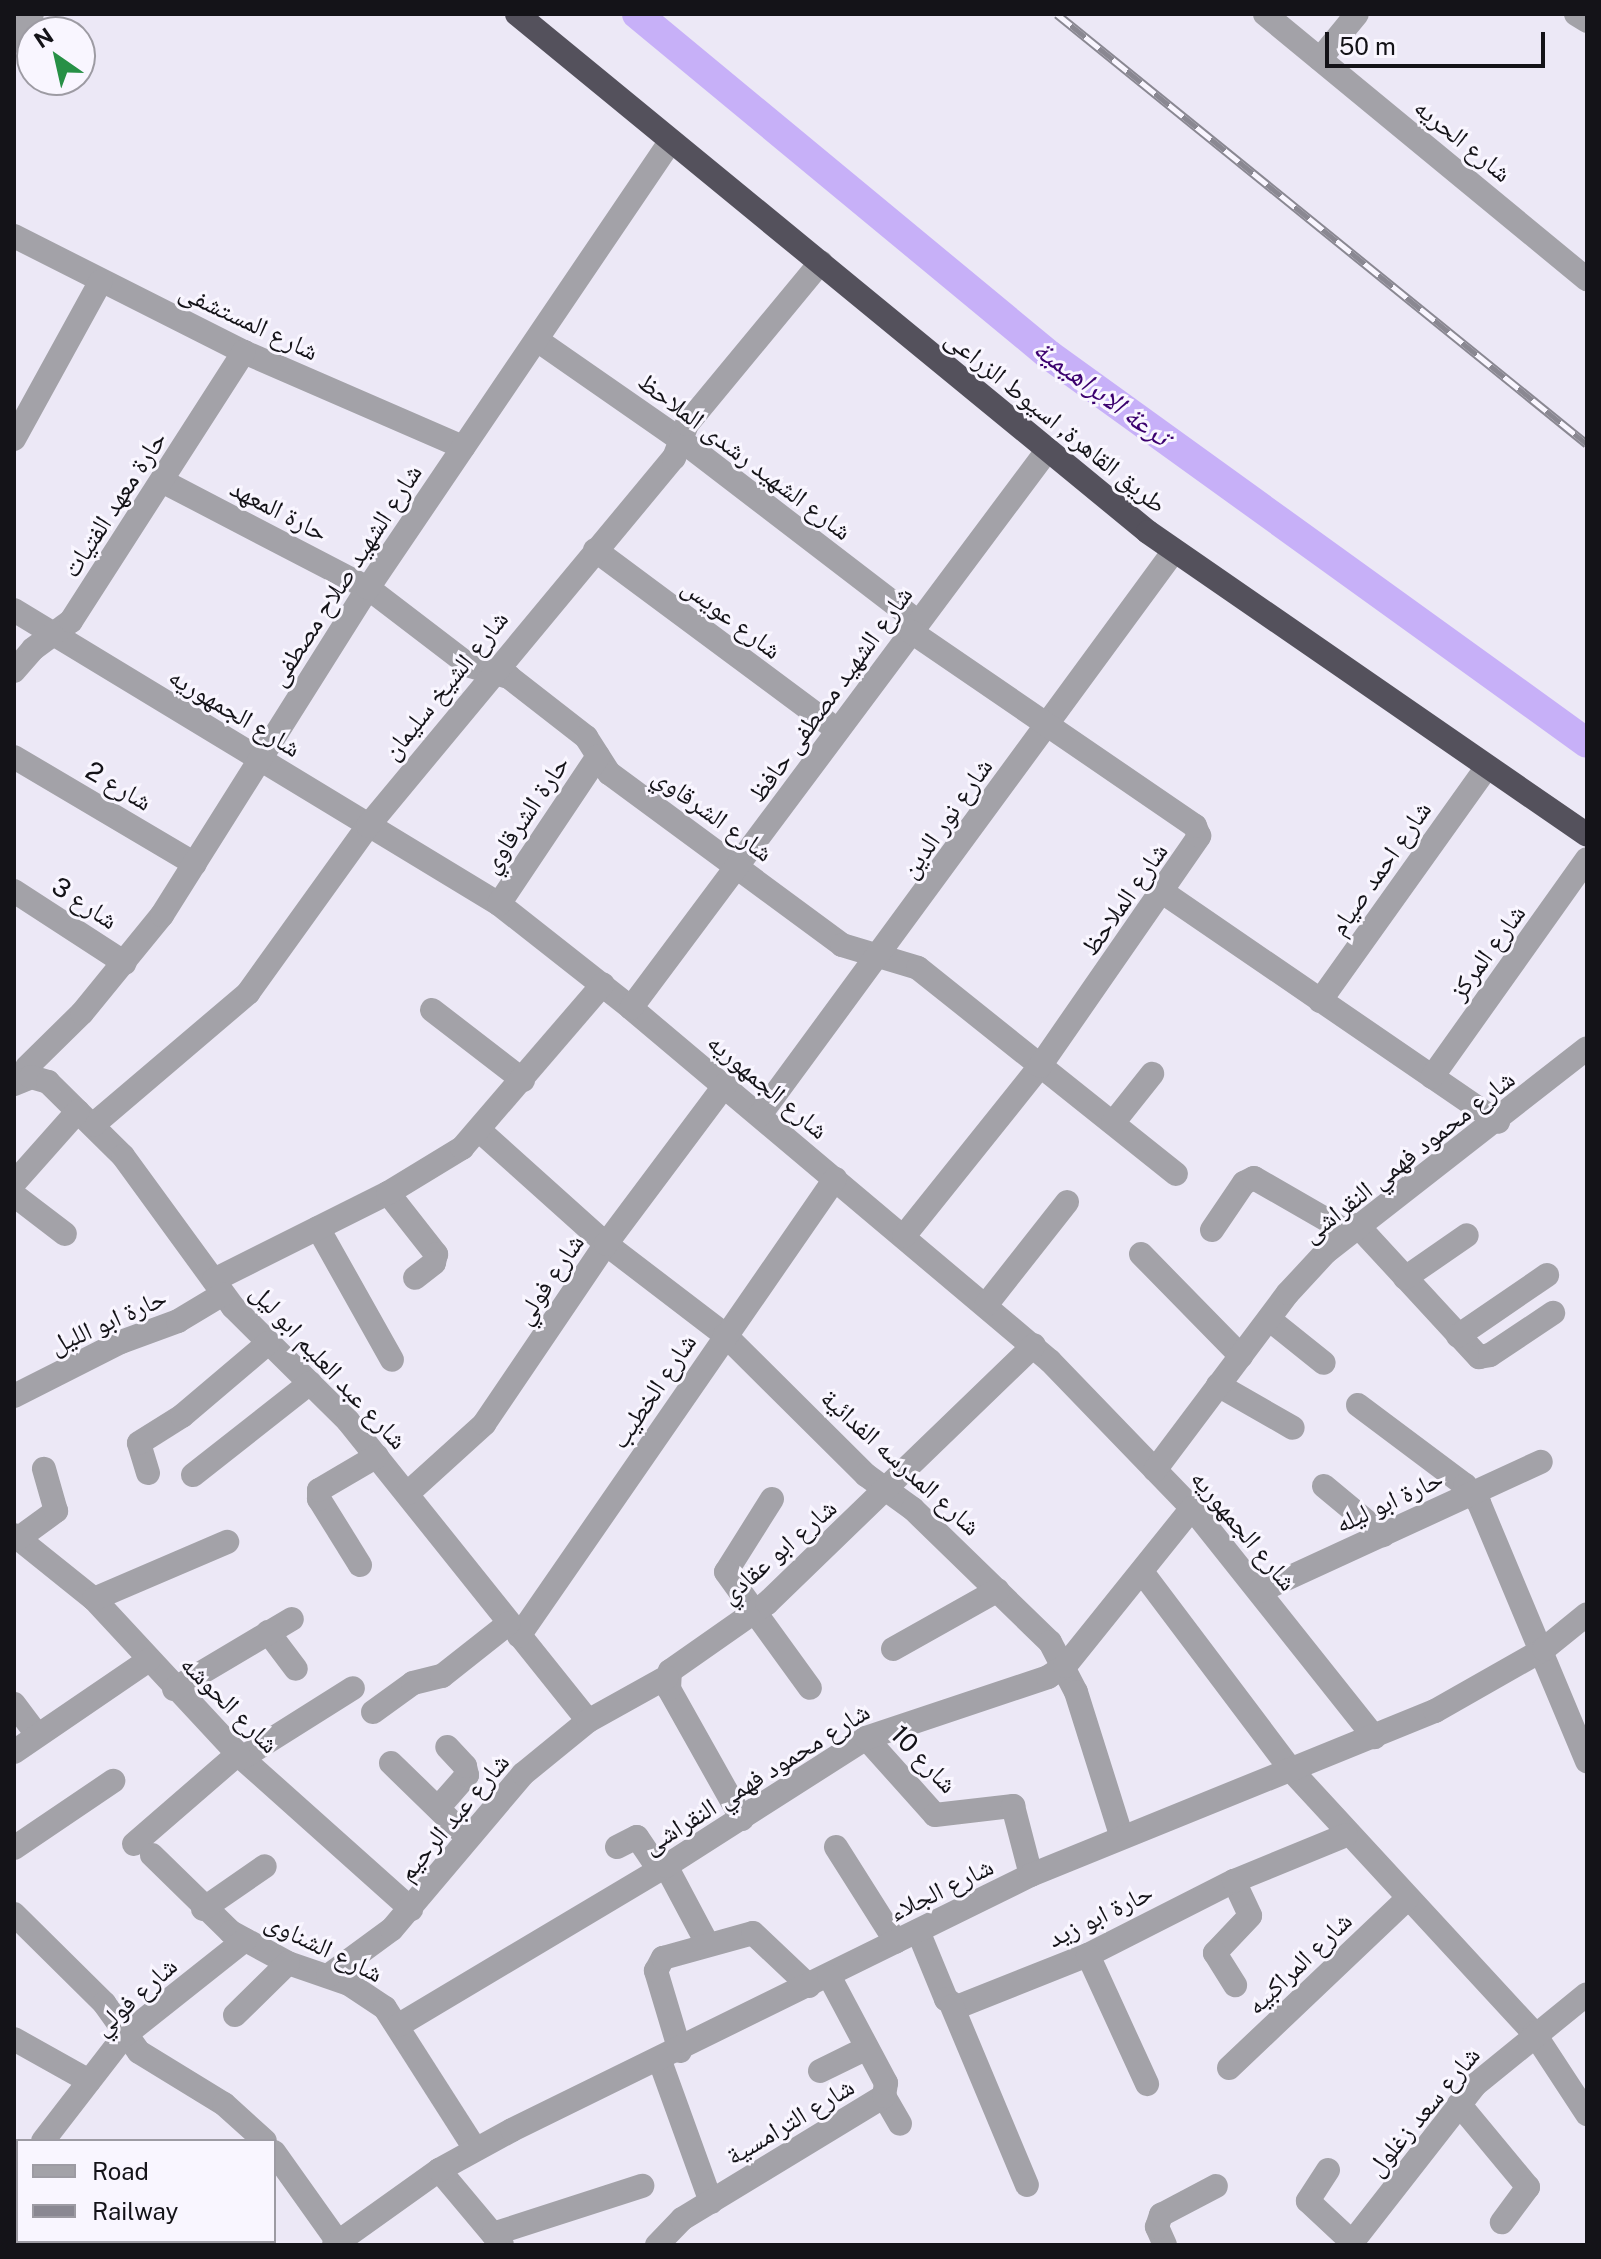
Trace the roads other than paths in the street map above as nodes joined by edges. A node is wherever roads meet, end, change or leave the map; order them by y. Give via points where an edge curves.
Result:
1 (32, 14) edge
2 (517, 14) edge
3 (1265, 14) edge
4 (1357, 14) edge
5 (1576, 14) edge
6 (1587, 21) edge
7 (14, 41) edge
8 (1320, 59) junction
9 (670, 142) junction
10 (14, 236) edge
11 (821, 262) junction
12 (1587, 279) edge
13 (101, 281) junction
14 (537, 340) junction
15 (244, 352) junction
16 (17, 426) edge
17 (681, 440) junction
18 (463, 447) junction
19 (1046, 452) junction
20 (164, 482) junction
21 (595, 550) junction
22 (1174, 551) junction
23 (368, 588) junction
24 (14, 610) edge
25 (913, 626) junction
26 (53, 634) junction
27 (14, 671) edge
28 (491, 672) junction
29 (1046, 726) junction
30 (837, 730) junction
31 (598, 756) junction
32 (14, 757) edge
33 (259, 760) junction
34 (1486, 768) junction
35 (368, 826) junction
36 (1587, 835) edge
37 (1587, 859) edge
38 (195, 864) junction
39 (740, 868) junction
40 (14, 891) edge
41 (1164, 893) junction
42 (499, 904) junction
43 (882, 956) junction
44 (125, 963) junction
45 (603, 984) junction
46 (1320, 1001) junction
47 (631, 1008) junction
48 (432, 1010) dead end
49 (1584, 1056) edge
50 (1040, 1066) junction
51 (24, 1071) edge
52 (1152, 1074) dead end
53 (1432, 1077) junction
54 (523, 1080) junction
55 (725, 1085) junction
56 (760, 1115) junction
57 (86, 1118) junction
58 (1498, 1122) junction
59 (1113, 1123) junction
60 (480, 1131) junction
61 (1176, 1174) dead end
62 (835, 1179) junction
63 (14, 1183) edge
64 (388, 1193) junction
65 (14, 1195) edge
66 (1067, 1202) dead end
67 (318, 1228) junction
68 (1352, 1228) junction
69 (1212, 1230) dead end
70 (65, 1234) dead end
71 (1467, 1235) dead end
72 (904, 1236) junction
73 (606, 1244) junction
74 (1141, 1254) dead end
75 (1547, 1275) dead end
76 (415, 1278) dead end
77 (1405, 1278) junction
78 (219, 1287) junction
79 (986, 1305) junction
80 (1553, 1313) dead end
81 (1269, 1319) junction
82 (725, 1335) junction
83 (1458, 1336) junction
84 (268, 1343) junction
85 (1034, 1345) junction
86 (1241, 1356) junction
87 (392, 1360) dead end
88 (1324, 1363) dead end
89 (310, 1383) junction
90 (1218, 1385) junction
91 (14, 1396) edge
92 (1358, 1405) dead end
93 (1293, 1428) dead end
94 (377, 1456) junction
95 (1541, 1462) dead end
96 (44, 1469) dead end
97 (1155, 1470) junction
98 (148, 1473) dead end
99 (193, 1475) dead end
100 (1324, 1486) dead end
101 (888, 1490) junction
102 (408, 1493) junction
103 (1473, 1494) junction
104 (772, 1499) dead end
105 (1192, 1508) junction
106 (1383, 1535) junction
107 (16, 1536) edge
108 (227, 1542) dead end
109 (360, 1565) dead end
110 (1142, 1572) junction
111 (998, 1590) junction
112 (1260, 1591) junction
113 (94, 1599) junction
114 (755, 1613) junction
115 (1587, 1614) edge
116 (292, 1619) dead end
117 (514, 1629) junction
118 (268, 1632) junction
119 (893, 1649) dead end
120 (1544, 1649) junction
121 (149, 1660) junction
122 (1065, 1666) junction
123 (296, 1669) dead end
124 (667, 1677) junction
125 (353, 1688) dead end
126 (810, 1688) dead end
127 (174, 1689) junction
128 (14, 1704) edge
129 (373, 1712) dead end
130 (588, 1721) junction
131 (37, 1734) junction
132 (1374, 1737) junction
133 (866, 1738) junction
134 (447, 1747) dead end
135 (14, 1752) edge
136 (240, 1756) junction
137 (1587, 1761) edge
138 (391, 1763) dead end
139 (1292, 1771) junction
140 (113, 1781) dead end
141 (438, 1808) junction
142 (742, 1819) junction
143 (1121, 1835) junction
144 (1346, 1835) junction
145 (467, 1837) junction
146 (617, 1847) dead end
147 (836, 1847) dead end
148 (14, 1848) edge
149 (265, 1866) dead end
150 (663, 1868) junction
151 (1031, 1875) junction
152 (1234, 1881) junction
153 (1407, 1899) junction
154 (203, 1909) junction
155 (411, 1909) junction
156 (14, 1914) edge
157 (918, 1931) junction
158 (245, 1940) junction
159 (896, 1942) junction
160 (707, 1943) junction
161 (1088, 1955) junction
162 (288, 1963) junction
163 (328, 1976) junction
164 (819, 1981) junction
165 (1235, 1985) dead end
166 (1587, 1994) edge
167 (952, 2006) junction
168 (235, 2015) dead end
169 (399, 2025) junction
170 (1534, 2033) junction
171 (125, 2035) junction
172 (15, 2040) edge
173 (867, 2048) junction
174 (670, 2056) junction
175 (1229, 2068) dead end
176 (820, 2071) dead end
177 (89, 2081) junction
178 (1147, 2084) dead end
179 (884, 2096) junction
180 (1459, 2104) junction
181 (1587, 2114) edge
182 (900, 2124) dead end
183 (45, 2139) edge
184 (263, 2139) edge
185 (475, 2149) junction
186 (276, 2159) edge
187 (439, 2170) junction
188 (1328, 2170) dead end
189 (283, 2184) edge
190 (1027, 2185) dead end
191 (642, 2186) dead end
192 (1216, 2186) dead end
193 (711, 2202) junction
194 (1502, 2222) dead end
195 (349, 2240) edge
196 (498, 2240) edge
197 (1351, 2244) edge
198 (657, 2245) edge
199 (1165, 2245) edge

1 - 7 street
2 - 9 highway, طريق القاهرة, اسيوط الزراعى
3 - 8 street, شارع الحريه
4 - 8 street
5 - 6 street
8 - 12 street, شارع الحريه
9 - 11 highway, طريق القاهرة, اسيوط الزراعى
9 - 14 street, شارع الشهيد صلاح مصطفى
10 - 13 street, شارع المستشفى
11 - 17 street, شارع الشيخ سليمان via 687,424
11 - 19 highway, طريق القاهرة, اسيوط الزراعى
13 - 15 street, شارع المستشفى
13 - 16 street
14 - 17 street, شارع الشهيد رشدى الملاحظ
14 - 18 street, شارع الشهيد صلاح مصطفى
15 - 18 street, شارع المستشفى
15 - 20 street, حارة معهد الفتيات
17 - 21 street, شارع الشيخ سليمان via 674,458
17 - 25 street, شارع الشهيد رشدى الملاحظ
18 - 23 street, شارع الشهيد صلاح مصطفى
19 - 22 highway, طريق القاهرة, اسيوط الزراعى
19 - 25 street, شارع الشهيد مصطفى حافظ
20 - 23 street, حارة المعهد
20 - 26 street, حارة معهد الفتيات via 71,621
21 - 28 street, شارع الشيخ سليمان
21 - 30 street, شارع عويس
22 - 29 street, شارع نور الدين
22 - 34 highway, طريق القاهرة, اسيوط الزراعى
23 - 28 street, شارع الشرقاوي via 470,666
23 - 33 street, شارع الشهيد صلاح مصطفى
24 - 26 street, شارع الجمهوريه
25 - 29 street, شارع الملاحظ
25 - 30 street, شارع الشهيد مصطفى حافظ
26 - 27 street, حارة معهد الفتيات
26 - 33 street, شارع الجمهوريه
28 - 31 street, شارع الشرقاوي via 509,677 586,737
28 - 35 street, شارع الشيخ سليمان
29 - 41 street, شارع الملاحظ via 1198,831 1198,841
29 - 43 street, شارع نور الدين
30 - 39 street, شارع الشهيد مصطفى حافظ
31 - 39 street, شارع الشرقاوي via 609,773
31 - 42 street, حارة الشرقاوي
32 - 38 street, شارع 2
33 - 35 street, شارع الجمهوريه
33 - 38 street, شارع الشهيد صلاح مصطفى
34 - 36 highway, طريق القاهرة, اسيوط الزراعى
34 - 46 street, شارع احمد صيام
35 - 42 street, شارع الجمهوريه
35 - 57 street, شارع الشيخ سليمان via 241,1001
37 - 53 street, شارع المركز
38 - 44 street, شارع الشهيد صلاح مصطفى
39 - 43 street, شارع الشرقاوي via 842,945
39 - 47 street, شارع الشهيد مصطفى حافظ
40 - 44 street, شارع 3
41 - 46 street
41 - 50 street, شارع الملاحظ
42 - 45 street, شارع الجمهوريه
43 - 50 street, شارع الشرقاوي via 918,968
43 - 56 street, شارع نور الدين
44 - 51 street, شارع الشهيد صلاح مصطفى
45 - 47 street, شارع الجمهوريه
45 - 54 street, حارة ابو الليل
46 - 53 street
47 - 55 street, شارع الجمهوريه
48 - 54 street
49 - 58 street, شارع محمود فهمي النقراشى
50 - 59 street, شارع الشرقاوي
50 - 72 street, شارع الملاحظ
51 - 57 street, شارع عبد العليم ابو ليل
52 - 59 street
53 - 58 street
54 - 60 street, حارة ابو الليل
55 - 56 street, شارع الجمهوريه
55 - 73 street, شارع فولي
56 - 62 street, شارع الجمهوريه
57 - 63 street, شارع الشيخ سليمان
57 - 78 street, شارع عبد العليم ابو ليل via 137,1173
58 - 68 street, شارع محمود فهمي النقراشى
59 - 61 street, شارع الشرقاوي
60 - 64 street, حارة ابو الليل via 442,1162
60 - 73 street, شارع المدرسه الفدائية
62 - 72 street, شارع الجمهوريه
62 - 82 street, شارع الخطيب
64 - 67 street, حارة ابو الليل
64 - 76 street via 436,1254 434,1263
65 - 70 street
66 - 79 street
67 - 78 street, حارة ابو الليل
67 - 87 street
68 - 69 street via 1254,1178 1244,1183
68 - 77 street
68 - 81 street, شارع محمود فهمي النقراشى via 1305,1273
71 - 77 street
72 - 79 street, شارع الجمهوريه
73 - 82 street, شارع المدرسه الفدائية
73 - 102 street, شارع فولي via 484,1424
74 - 86 street
75 - 83 street
77 - 83 street
78 - 84 street, شارع عبد العليم ابو ليل
78 - 91 street, حارة ابو الليل via 178,1321 121,1342
79 - 85 street, شارع الجمهوريه
80 - 83 street via 1485,1357
81 - 86 street, شارع محمود فهمي النقراشى
81 - 88 street
82 - 101 street, شارع المدرسه الفدائية
82 - 117 street, شارع الخطيب
84 - 89 street, شارع عبد العليم ابو ليل
84 - 98 street via 182,1416 139,1443
85 - 97 street, شارع الجمهوريه
85 - 101 street, شارع ابو عقادي
86 - 90 street, شارع محمود فهمي النقراشى
89 - 94 street, شارع عبد العليم ابو ليل
89 - 99 street
90 - 93 street
90 - 97 street, شارع محمود فهمي النقراشى
92 - 103 street
94 - 102 street, شارع عبد العليم ابو ليل
94 - 109 street via 319,1490 319,1499
95 - 103 street, حارة ابو ليله
96 - 107 street via 56,1511
97 - 105 street, شارع الجمهوريه
100 - 106 street
101 - 111 street, شارع المدرسه الفدائية
101 - 114 street, شارع ابو عقادي
102 - 117 street, شارع عبد العليم ابو ليل
103 - 106 street, حارة ابو ليله
103 - 120 street
104 - 114 street via 726,1567
105 - 110 street
105 - 112 street, شارع الجمهوريه
106 - 112 street, حارة ابو ليله
107 - 113 street, شارع الحوشه
108 - 113 street
110 - 122 street
110 - 139 street
111 - 119 street
111 - 122 street, شارع المدرسه الفدائية via 1050,1642
112 - 132 street, شارع الجمهوريه
113 - 121 street, شارع الحوشه
114 - 124 street, شارع ابو عقادي
114 - 126 street
115 - 120 street, شارع الجلاء
116 - 118 street
117 - 129 street, شارع الخطيب via 442,1676 409,1685
117 - 130 street, شارع عبد العليم ابو ليل
118 - 123 street
118 - 127 street
120 - 132 street, شارع الجلاء via 1435,1711
120 - 137 street
121 - 127 street, شارع الحوشه
121 - 131 street
122 - 133 street, شارع محمود فهمي النقراشى
122 - 143 street, شارع المدرسه الفدائية
124 - 130 street, شارع عبد الرحيم
124 - 142 street
125 - 136 street
127 - 136 street, شارع الحوشه
128 - 131 street
130 - 145 street, شارع عبد الرحيم via 523,1774
131 - 135 street
132 - 139 street, شارع الجلاء
133 - 142 street, شارع محمود فهمي النقراشى
133 - 151 street, شارع 10 via 935,1815 1013,1806
134 - 141 street via 467,1775
136 - 154 street, شارع الشناوى via 143,1850
136 - 155 street, شارع الحوشه
138 - 141 street
139 - 143 street, شارع الجلاء
139 - 144 street
140 - 148 street
141 - 145 street
142 - 150 street, شارع محمود فهمي النقراشى
143 - 151 street, شارع الجلاء
144 - 152 street, حارة ابو زيد
144 - 153 street
145 - 155 street, شارع عبد الرحيم
146 - 150 street via 637,1837
147 - 159 street
149 - 154 street
150 - 160 street
150 - 169 street, شارع محمود فهمي النقراشى
151 - 157 street, شارع الجلاء
152 - 161 street, حارة ابو زيد
152 - 165 street via 1250,1916 1215,1953
153 - 170 street
153 - 175 street, شارع المراكبيه
154 - 158 street, شارع الشناوى
155 - 163 street, شارع عبد الرحيم
156 - 171 street via 104,2003
157 - 159 street, شارع الجلاء
157 - 167 street
158 - 162 street, شارع الشناوى
158 - 171 street, شارع فولي
159 - 164 street, شارع الجلاء
160 - 164 street, شارع الترامسية via 753,1933
160 - 174 street via 657,1965
161 - 167 street, حارة ابو زيد
161 - 178 street
162 - 163 street, شارع الشناوى
162 - 168 street
163 - 169 street, شارع الشناوى via 368,1994
164 - 173 street, شارع الترامسية
164 - 174 street, شارع الجلاء
166 - 170 street, شارع سعد زغلول
167 - 190 street
169 - 185 street, شارع الشناوى
170 - 180 street, شارع سعد زغلول
170 - 181 street
171 - 177 street, شارع فولي
171 - 184 street via 139,2052 224,2104
172 - 177 street
173 - 176 street
173 - 179 street, شارع الترامسية via 886,2083
174 - 185 street, شارع الجلاء
174 - 193 street
177 - 183 street, شارع فولي
179 - 182 street
179 - 193 street, شارع الترامسية
180 - 194 street via 1528,2187
180 - 197 street, شارع سعد زغلول
185 - 187 street, شارع الجلاء
186 - 189 street
187 - 195 street, شارع الجلاء
187 - 196 street
188 - 197 street via 1308,2201
189 - 195 street
191 - 196 street
192 - 199 street via 1161,2215 1157,2227
193 - 198 street, شارع الترامسية via 671,2227

